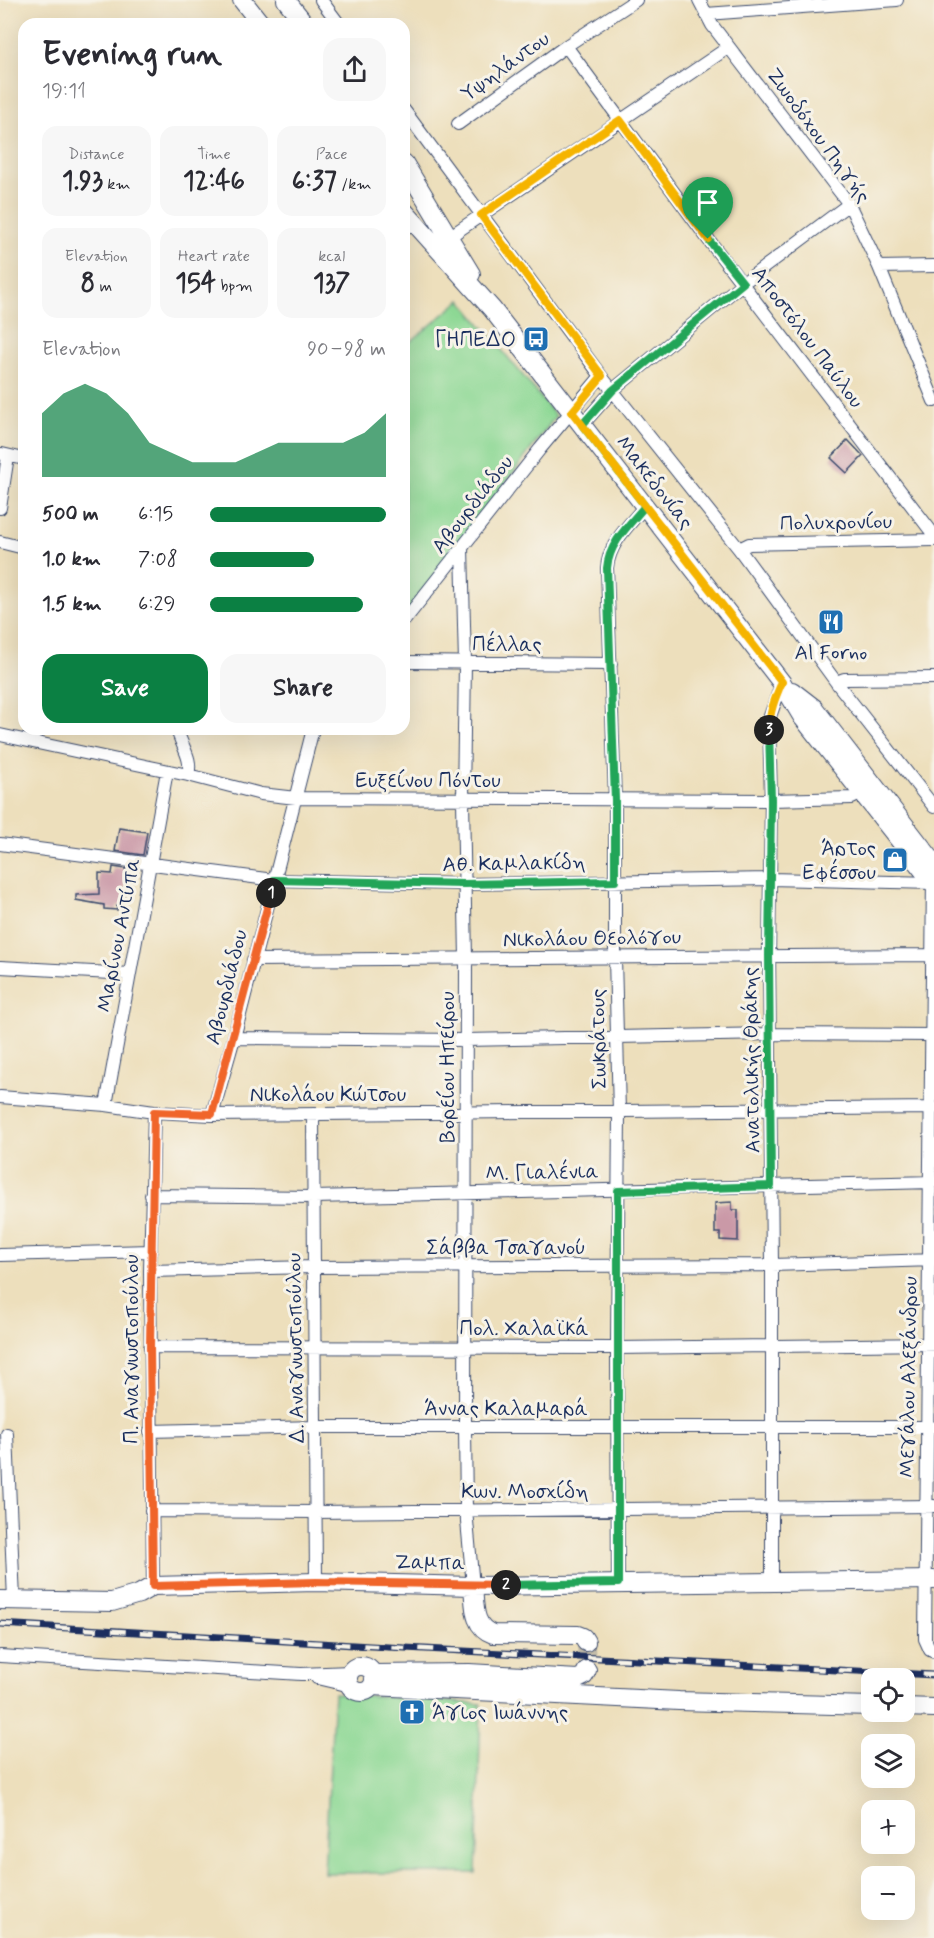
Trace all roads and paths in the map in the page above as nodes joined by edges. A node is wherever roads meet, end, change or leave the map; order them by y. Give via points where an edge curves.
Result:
1 (242, 0) edge
2 (286, 0) edge
3 (321, 0) edge
4 (636, 0) edge
5 (699, 0) edge
6 (897, 0) edge
7 (706, 14) junction
8 (256, 18) edge
9 (300, 18) edge
10 (334, 18) edge
11 (566, 46) junction
12 (729, 47) junction
13 (410, 118) edge
14 (620, 120) junction
15 (458, 124) dead end
16 (410, 173) edge
17 (849, 204) junction
18 (481, 215) junction
19 (410, 218) edge
20 (449, 237) junction
21 (934, 266) edge
22 (879, 267) junction
23 (743, 283) junction
24 (492, 309) junction
25 (602, 376) junction
26 (613, 390) junction
27 (934, 401) edge
28 (577, 419) junction
29 (4, 455) edge
30 (645, 506) junction
31 (0, 507) edge
32 (934, 535) edge
33 (934, 540) edge
34 (0, 542) edge
35 (18, 546) edge
36 (462, 548) junction
37 (739, 549) junction
38 (410, 613) edge
39 (410, 662) edge
40 (465, 663) junction
41 (611, 664) junction
42 (934, 678) edge
43 (782, 682) junction
44 (836, 682) junction
45 (0, 735) edge
46 (178, 735) edge
47 (312, 735) edge
48 (167, 771) junction
49 (188, 776) junction
50 (862, 793) junction
51 (296, 798) junction
52 (464, 800) junction
53 (615, 800) junction
54 (771, 800) junction
55 (934, 807) edge
56 (0, 844) edge
57 (934, 863) edge
58 (151, 864) junction
59 (770, 879) junction
60 (274, 880) junction
61 (615, 881) junction
62 (934, 883) edge
63 (464, 884) junction
64 (769, 955) junction
65 (932, 955) junction
66 (615, 958) junction
67 (466, 959) junction
68 (253, 960) junction
69 (0, 967) edge
70 (130, 974) junction
71 (770, 1034) junction
72 (933, 1035) edge
73 (234, 1038) junction
74 (618, 1038) junction
75 (465, 1040) junction
76 (0, 1097) edge
77 (106, 1105) junction
78 (932, 1108) edge
79 (771, 1110) junction
80 (154, 1112) junction
81 (619, 1112) junction
82 (466, 1113) junction
83 (212, 1114) junction
84 (314, 1114) junction
85 (932, 1182) edge
86 (771, 1186) junction
87 (618, 1191) junction
88 (467, 1193) junction
89 (152, 1195) junction
90 (314, 1197) junction
91 (151, 1251) junction
92 (0, 1255) edge
93 (931, 1260) edge
94 (772, 1265) junction
95 (313, 1267) junction
96 (465, 1267) junction
97 (618, 1267) junction
98 (150, 1271) junction
99 (931, 1344) edge
100 (771, 1346) junction
101 (150, 1347) junction
102 (316, 1347) junction
103 (465, 1347) junction
104 (617, 1348) junction
105 (316, 1427) junction
106 (930, 1427) edge
107 (465, 1428) junction
108 (617, 1428) junction
109 (773, 1428) junction
110 (150, 1431) junction
111 (7, 1434) dead end
112 (772, 1506) junction
113 (930, 1506) edge
114 (152, 1510) junction
115 (466, 1510) junction
116 (617, 1510) junction
117 (315, 1512) junction
118 (929, 1580) edge
119 (316, 1582) junction
120 (618, 1583) junction
121 (772, 1583) junction
122 (153, 1586) junction
123 (473, 1586) junction
124 (7, 1600) edge
125 (586, 1642) dead end
126 (934, 1652) edge
127 (0, 1656) edge
128 (586, 1670) dead end
129 (351, 1679) joint
130 (372, 1680) junction
131 (861, 1706) edge
132 (915, 1707) edge
133 (934, 1708) edge

1 - 8 street
2 - 9 street
3 - 10 street
4 - 11 street, Υψηλάντου
5 - 7 street, Ζωοδόχου Πηγής
6 - 7 street
7 - 12 street, Ζωοδόχου Πηγής
11 - 14 street, Αποστόλου Παύλου
11 - 15 street, Υψηλάντου
12 - 14 street
12 - 17 street, Ζωοδόχου Πηγής
13 - 18 street
14 - 18 street
14 - 23 street, Αποστόλου Παύλου
16 - 20 street
17 - 22 street, Ζωοδόχου Πηγής
17 - 23 street
18 - 20 street
18 - 25 street
19 - 24 street
20 - 24 street
21 - 22 street
22 - 27 street, Ζωοδόχου Πηγής
23 - 26 street
23 - 32 street, Αποστόλου Παύλου
24 - 28 street, Μακεδονίας
25 - 26 street
25 - 28 street
26 - 28 street
26 - 37 street
28 - 30 street, Μακεδονίας
28 - 36 street, Αβουρδιάδου via 540,449
29 - 31 street
30 - 41 street, Σωκράτους via 620,535 608,558
30 - 43 street, Μακεδονίας
33 - 37 street, Πολυχρονίου via 749,544
34 - 35 street
36 - 38 street, Αβουρδιάδου
36 - 40 street, Βορείου Ηπείρου
37 - 44 street
39 - 40 street, Πέλλας
40 - 41 street, Πέλλας
40 - 52 street, Βορείου Ηπείρου
41 - 53 street, Σωκράτους
42 - 44 street
43 - 50 street, Μακεδονίας via 803,718
43 - 54 street, Ανατολικής Θράκης via 769,719
43 - 57 street, Μακεδονίας via 814,708
44 - 55 street
45 - 48 street, Ευξείνου Πόντου
46 - 49 street via 190,759
47 - 51 street, Αβουρδιάδου
48 - 49 street, Ευξείνου Πόντου
48 - 58 street, Μαρίνου Αντύπα
49 - 51 street, Ευξείνου Πόντου via 261,794
50 - 54 street, Ευξείνου Πόντου via 852,798
50 - 62 street, Μακεδονίας
51 - 52 street, Ευξείνου Πόντου
51 - 60 street, Αβουρδιάδου
52 - 53 street, Ευξείνου Πόντου
52 - 63 street, Βορείου Ηπείρου
53 - 54 street, Ευξείνου Πόντου
53 - 61 street, Σωκράτους
54 - 59 street, Ανατολικής Θράκης
56 - 58 street, Αθ. Καμλακίδη
57 - 62 street, Μεγάλου Αλεξάνδρου
58 - 60 street, Αθ. Καμλακίδη
58 - 70 street, Μαρίνου Αντύπα
59 - 61 street, Αθ. Καμλακίδη
59 - 62 street, Αθ. Καμλακίδη
59 - 64 street, Ανατολικής Θράκης
60 - 63 street, Αθ. Καμλακίδη
60 - 68 street, Αβουρδιάδου
61 - 63 street, Αθ. Καμλακίδη
61 - 66 street, Σωκράτους
62 - 65 street, Μεγάλου Αλεξάνδρου
63 - 67 street, Βορείου Ηπείρου
64 - 65 street, Νικολάου Θεολόγου
64 - 66 street, Νικολάου Θεολόγου
64 - 71 street, Ανατολικής Θράκης
65 - 72 street, Μεγάλου Αλεξάνδρου
66 - 67 street, Νικολάου Θεολόγου
66 - 74 street, Σωκράτους
67 - 68 street, Νικολάου Θεολόγου
67 - 75 street, Βορείου Ηπείρου
68 - 73 street, Αβουρδιάδου
69 - 70 street
70 - 77 street, Μαρίνου Αντύπα
71 - 72 street
71 - 74 street
71 - 79 street, Ανατολικής Θράκης
72 - 78 street, Μεγάλου Αλεξάνδρου
73 - 75 street
73 - 83 street, Αβουρδιάδου
74 - 75 street
74 - 81 street, Σωκράτους
75 - 82 street, Βορείου Ηπείρου
76 - 77 street, Νικολάου Κώτσου
77 - 80 street, Νικολάου Κώτσου
78 - 79 street, Νικολάου Κώτσου
78 - 85 street, Μεγάλου Αλεξάνδρου
79 - 81 street, Νικολάου Κώτσου
79 - 86 street, Ανατολικής Θράκης
80 - 83 street, Νικολάου Κώτσου
80 - 89 street, Π. Αναγνωστοπούλου
81 - 82 street, Νικολάου Κώτσου
81 - 87 street, Σωκράτους
82 - 84 street, Νικολάου Κώτσου
82 - 88 street, Βορείου Ηπείρου
83 - 84 street, Νικολάου Κώτσου
84 - 90 street, Δ. Αναγνωστοπούλου
85 - 86 street, Μ. Γιαλένια
85 - 93 street, Μεγάλου Αλεξάνδρου
86 - 87 street, Μ. Γιαλένια
86 - 94 street, Ανατολικής Θράκης
87 - 88 street, Μ. Γιαλένια
87 - 97 street, Σωκράτους
88 - 90 street, Μ. Γιαλένια
88 - 96 street, Βορείου Ηπείρου
89 - 90 street, Μ. Γιαλένια
89 - 91 street, Π. Αναγνωστοπούλου
90 - 95 street, Δ. Αναγνωστοπούλου
91 - 92 street
91 - 98 street, Π. Αναγνωστοπούλου
93 - 94 street, Σάββα Τσαγανού
93 - 99 street, Μεγάλου Αλεξάνδρου
94 - 97 street, Σάββα Τσαγανού
94 - 100 street, Ανατολικής Θράκης
95 - 96 street, Σάββα Τσαγανού
95 - 98 street, Σάββα Τσαγανού
95 - 102 street, Δ. Αναγνωστοπούλου
96 - 97 street, Σάββα Τσαγανού
96 - 103 street, Βορείου Ηπείρου
97 - 104 street, Σωκράτους
98 - 101 street, Π. Αναγνωστοπούλου
99 - 100 street, Πολ. Χαλαϊκά
99 - 106 street, Μεγάλου Αλεξάνδρου
100 - 104 street, Πολ. Χαλαϊκά
100 - 109 street, Ανατολικής Θράκης
101 - 102 street, Πολ. Χαλαϊκά
101 - 110 street, Π. Αναγνωστοπούλου
102 - 103 street, Πολ. Χαλαϊκά
102 - 105 street, Δ. Αναγνωστοπούλου
103 - 104 street, Πολ. Χαλαϊκά
103 - 107 street, Βορείου Ηπείρου
104 - 108 street, Σωκράτους
105 - 107 street, Άννας Καλαμαρά
105 - 110 street, Άννας Καλαμαρά
105 - 117 street, Δ. Αναγνωστοπούλου
106 - 109 street, Άννας Καλαμαρά
106 - 113 street, Μεγάλου Αλεξάνδρου
107 - 108 street, Άννας Καλαμαρά
107 - 115 street, Βορείου Ηπείρου
108 - 109 street, Άννας Καλαμαρά
108 - 116 street, Σωκράτους
109 - 112 street, Ανατολικής Θράκης
110 - 114 street, Π. Αναγνωστοπούλου
111 - 124 street
112 - 113 street, Κων. Μοσχίδη
112 - 116 street, Κων. Μοσχίδη
112 - 121 street, Ανατολικής Θράκης
113 - 118 street, Μεγάλου Αλεξάνδρου
114 - 117 street, Κων. Μοσχίδη
114 - 122 street, Π. Αναγνωστοπούλου
115 - 116 street, Κων. Μοσχίδη
115 - 117 street, Κων. Μοσχίδη
115 - 123 street, Βορείου Ηπείρου
116 - 120 street, Σωκράτους
117 - 119 street, Δ. Αναγνωστοπούλου
118 - 121 street, Ζαμπα
118 - 126 street, Μεγάλου Αλεξάνδρου via 925,1639
119 - 122 street, Ζαμπα
119 - 123 street, Ζαμπα
120 - 121 street, Ζαμπα
120 - 123 street, Ζαμπα
122 - 124 street, Ζαμπα via 112,1602
123 - 125 street via 477,1621 485,1631 578,1635
127 - 129 street
128 - 130 street via 578,1679 469,1673
129 - 130 street via 361,1691
130 - 131 street via 679,1701
132 - 133 street

